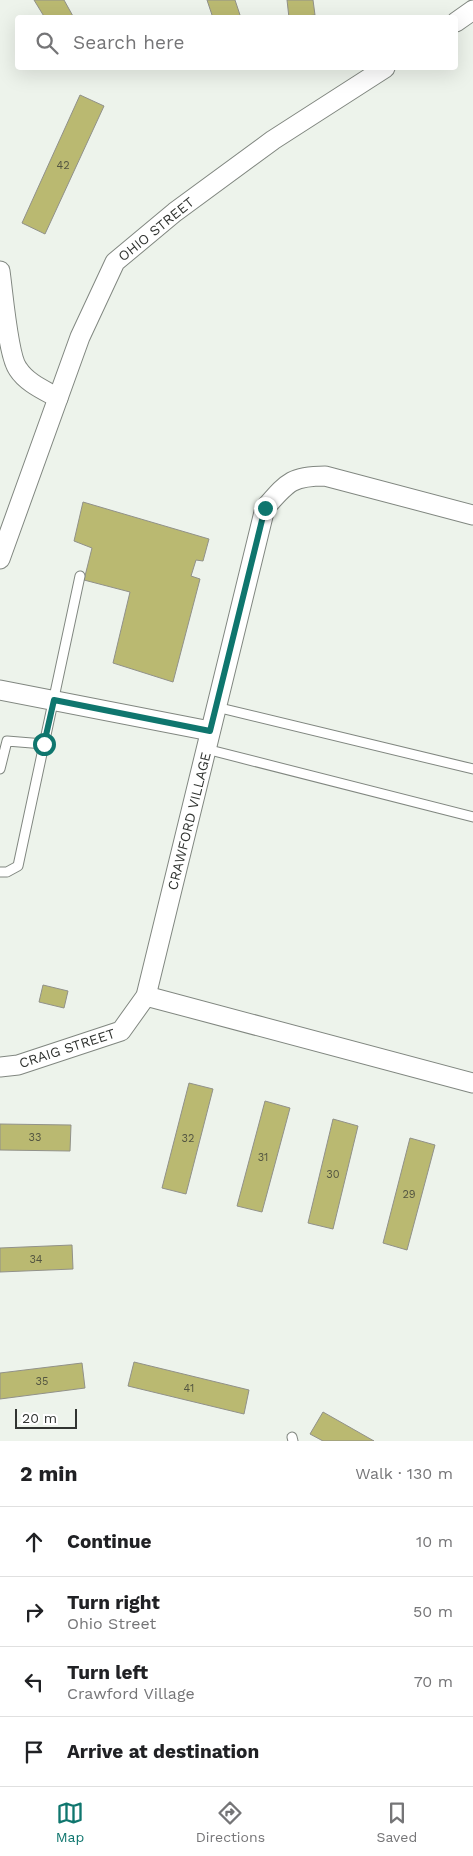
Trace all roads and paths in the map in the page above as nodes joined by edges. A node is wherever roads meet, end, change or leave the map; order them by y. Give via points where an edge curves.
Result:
1 (473, 10) edge
2 (458, 21) edge
3 (382, 70) edge
4 (0, 271) edge
5 (58, 398) junction
6 (473, 515) edge
7 (0, 559) edge
8 (80, 576) dead end
9 (0, 690) edge
10 (54, 700) junction
11 (216, 707) junction
12 (208, 740) junction
13 (44, 744) junction
14 (0, 769) edge
15 (473, 769) edge
16 (473, 817) edge
17 (0, 872) edge
18 (146, 996) junction
19 (0, 1067) edge
20 (473, 1083) edge

1 - 2 street
3 - 5 street, OHIO STREET via 273,140 175,212 115,262 80,337
4 - 5 street via 16,368 27,380
5 - 7 street, OHIO STREET
6 - 11 street, CRAWFORD VILLAGE via 326,476 305,476 285,485 265,508
8 - 10 lane
9 - 10 street
10 - 12 street
10 - 13 lane
11 - 12 street, CRAWFORD VILLAGE
11 - 15 lane
12 - 16 lane
12 - 18 street, CRAWFORD VILLAGE
13 - 14 lane via 7,741
13 - 17 lane via 18,866
18 - 19 street, CRAIG STREET via 121,1031
18 - 20 street

